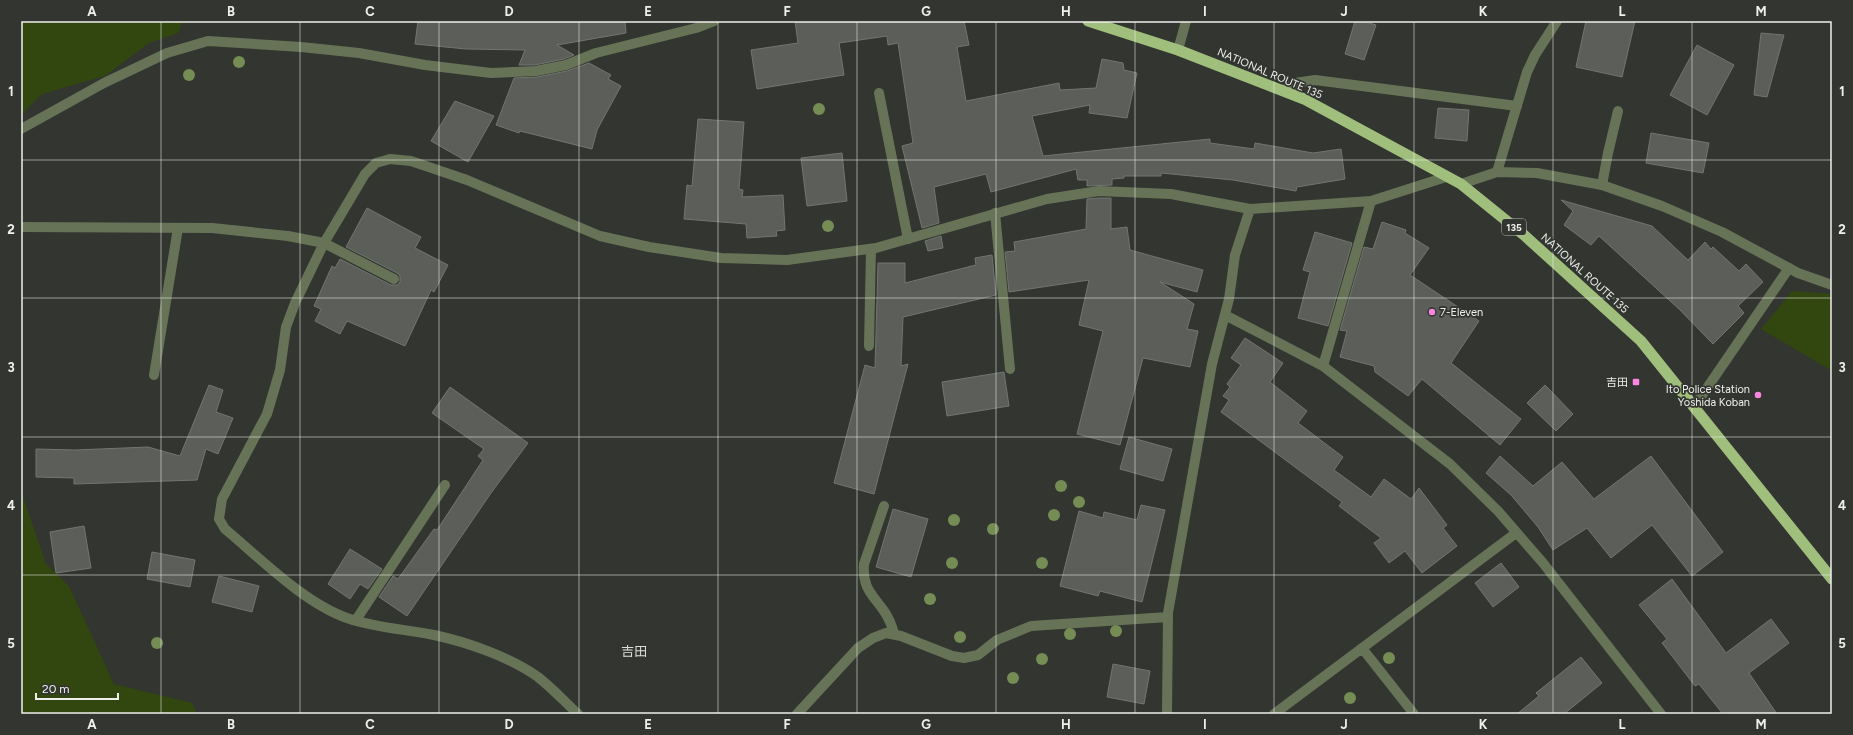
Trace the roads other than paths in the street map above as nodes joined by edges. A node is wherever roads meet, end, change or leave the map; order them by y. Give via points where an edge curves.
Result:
1 (714, 21) edge
2 (1088, 21) edge
3 (1186, 21) edge
4 (1554, 22) edge
5 (1178, 50) junction
6 (1283, 91) junction
7 (879, 93) dead end
8 (1517, 106) junction
9 (1618, 111) dead end
10 (21, 129) edge
11 (1496, 172) junction
12 (1446, 177) junction
13 (1461, 184) junction
14 (1602, 185) junction
15 (1370, 201) junction
16 (1250, 209) junction
17 (995, 213) junction
18 (21, 227) edge
19 (178, 228) junction
20 (908, 239) junction
21 (324, 243) junction
22 (871, 249) junction
23 (1789, 268) junction
24 (394, 279) dead end
25 (1832, 285) edge
26 (1225, 315) junction
27 (869, 346) dead end
28 (1323, 366) junction
29 (1010, 369) dead end
30 (154, 375) dead end
31 (1694, 407) junction
32 (445, 485) dead end
33 (884, 506) dead end
34 (1516, 533) junction
35 (1832, 579) edge
36 (1168, 618) junction
37 (356, 620) junction
38 (894, 634) junction
39 (1362, 648) junction
40 (578, 714) edge
41 (797, 714) edge
42 (1167, 714) edge
43 (1274, 714) edge
44 (1414, 714) edge
45 (1661, 714) edge

1 - 10 street via 696,28 596,53 566,65 521,72 491,73 359,53 208,41 160,56 104,83
2 - 5 highway, NATIONAL ROUTE 135 / 135
3 - 5 street
4 - 8 street via 1527,72
5 - 6 highway, NATIONAL ROUTE 135 / 135
6 - 8 street via 1295,83 1316,80
6 - 12 highway, NATIONAL ROUTE 135 / 135
7 - 20 street
8 - 11 street
9 - 14 street
11 - 13 street
11 - 14 street via 1537,173
12 - 13 highway, NATIONAL ROUTE 135 / 135
12 - 15 street
13 - 31 highway, NATIONAL ROUTE 135 / 135 via 1524,235 1641,341
14 - 23 street via 1662,206 1715,229
15 - 16 street
15 - 28 street
16 - 17 street via 1171,194 1099,191 1047,198
16 - 26 street via 1235,255
17 - 20 street
17 - 29 street
18 - 19 street
19 - 21 street via 212,228 288,236
19 - 30 street
20 - 22 street
21 - 22 street via 364,174 376,163 390,159 411,161 467,180 600,236 649,247 721,258 787,260
21 - 24 street
21 - 37 street via 286,327 280,370 267,414 222,499 218,519 225,529 293,586 329,610
22 - 27 street
23 - 25 street
23 - 31 street
26 - 28 street
26 - 36 street via 1206,394
28 - 34 street via 1450,464 1498,511
31 - 35 highway, NATIONAL ROUTE 135 / 135
32 - 37 street
33 - 38 street via 863,573 866,586 884,611
34 - 39 street
34 - 45 street via 1543,563
36 - 38 street via 1031,626 997,640 978,655 964,658
36 - 42 street
37 - 40 street via 434,635 477,647 537,677
38 - 41 street via 886,633 873,638 858,648
39 - 43 street
39 - 44 street

